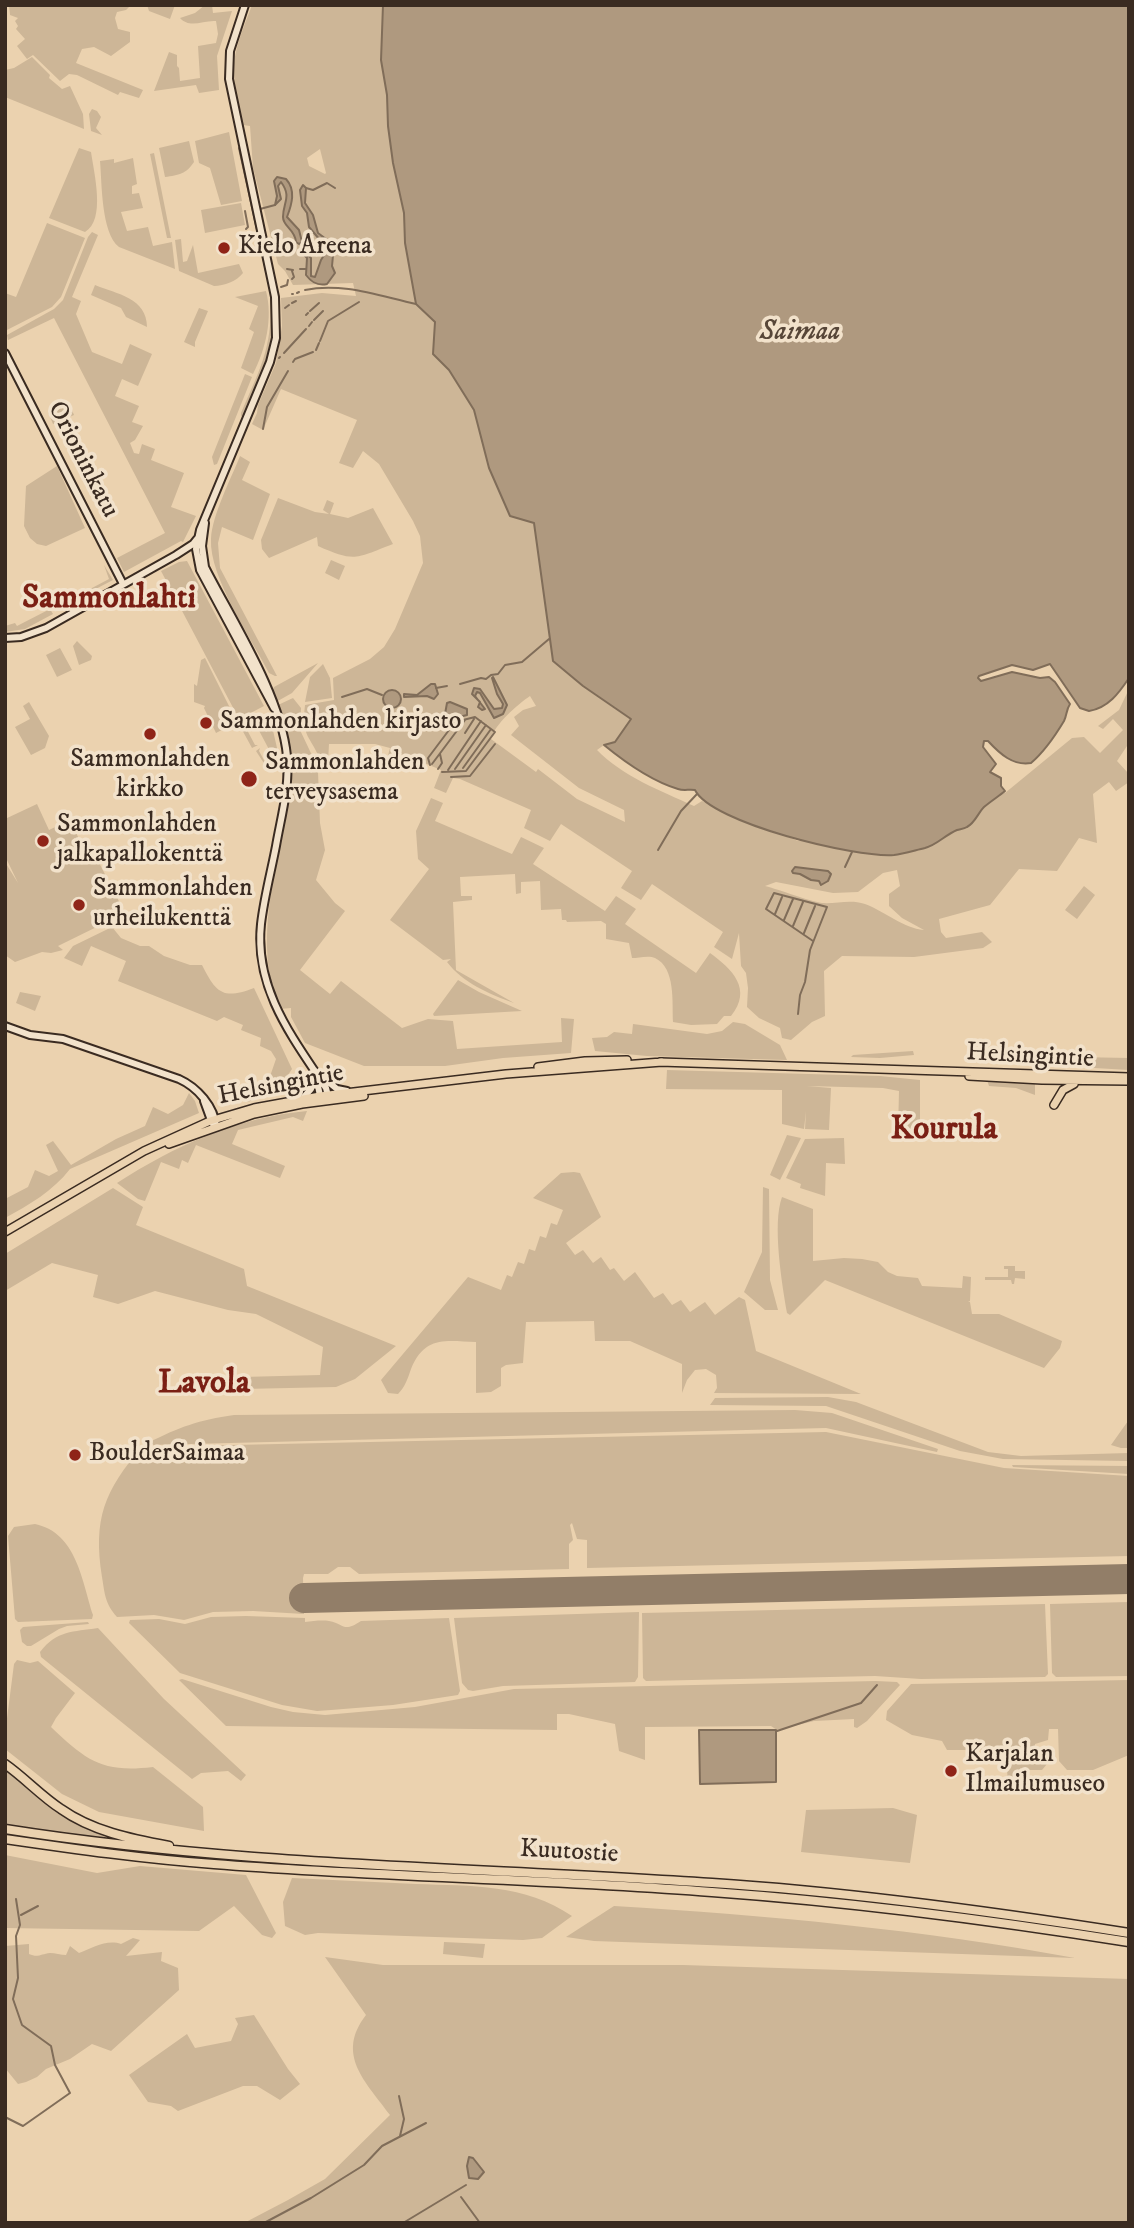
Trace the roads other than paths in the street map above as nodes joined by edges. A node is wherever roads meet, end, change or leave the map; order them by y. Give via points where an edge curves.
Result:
1 (245, 5) edge
2 (5, 353) edge
3 (195, 546) junction
4 (123, 584) junction
5 (5, 638) edge
6 (5, 1026) edge
7 (314, 1070) junction
8 (930, 1071) junction
9 (1129, 1079) edge
10 (1099, 1082) junction
11 (413, 1086) junction
12 (368, 1091) junction
13 (324, 1098) junction
14 (302, 1100) junction
15 (1054, 1105) dead end
16 (214, 1122) junction
17 (5, 1233) edge
18 (5, 1765) edge
19 (5, 1829) edge
20 (5, 1840) edge
21 (268, 1863) junction
22 (287, 1864) junction
23 (1129, 1933) edge
24 (1129, 1942) edge

1 - 3 main road via 230,51 229,79 275,297 276,338
2 - 4 main road, Orioninkatu
3 - 4 main road
3 - 7 main road via 267,685 284,738 285,796 261,924 262,963 275,1006
4 - 5 main road via 46,628
6 - 16 main road via 63,1039 180,1079 192,1085 211,1107
7 - 12 main road via 339,1090
7 - 13 main road
7 - 14 main road via 311,1089
8 - 9 main road, Helsingintie
8 - 10 main road, Helsingintie via 997,1079
8 - 11 main road, Helsingintie via 585,1061
9 - 10 main road, Helsingintie
10 - 15 main road via 1070,1085
11 - 12 main road, Helsingintie
11 - 13 main road, Helsingintie
12 - 13 main road, Helsingintie
13 - 14 main road, Helsingintie
13 - 16 main road, Helsingintie
14 - 16 main road, Helsingintie via 254,1108
16 - 17 main road, Helsingintie via 124,1163
18 - 21 highway via 61,1810 105,1831
19 - 21 highway, Kuutostie
20 - 21 highway, Kuutostie via 176,1861
21 - 22 highway, Kuutostie
22 - 23 highway, Kuutostie via 604,1876 797,1890 925,1903
22 - 24 highway, Kuutostie via 806,1899

